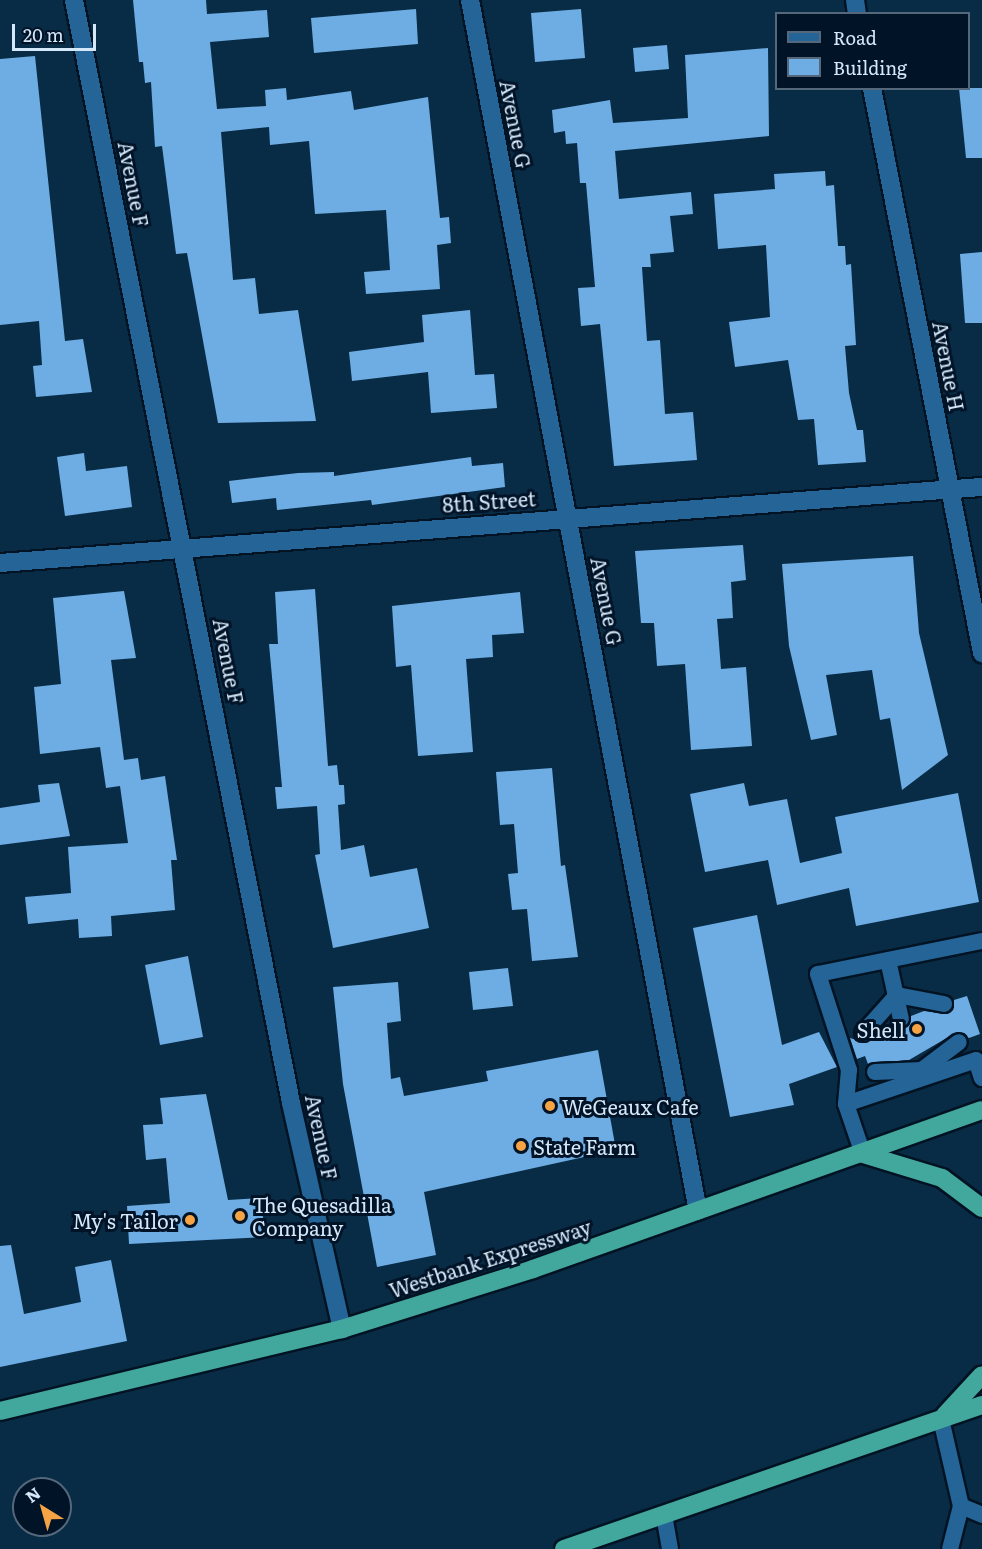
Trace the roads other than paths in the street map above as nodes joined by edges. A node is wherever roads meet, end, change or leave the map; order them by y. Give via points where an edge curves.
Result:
1 (74, 0) edge
2 (470, 0) edge
3 (872, 90) edge
4 (982, 487) edge
5 (951, 490) junction
6 (569, 517) junction
7 (184, 547) junction
8 (0, 563) edge
9 (982, 652) edge
10 (982, 941) edge
11 (888, 960) junction
12 (897, 995) junction
13 (944, 1004) dead end
14 (925, 1011) dead end
15 (901, 1019) dead end
16 (881, 1026) dead end
17 (863, 1033) dead end
18 (959, 1042) dead end
19 (939, 1049) dead end
20 (979, 1054) edge
21 (894, 1065) dead end
22 (920, 1068) junction
23 (875, 1072) dead end
24 (982, 1078) edge
25 (846, 1104) junction
26 (982, 1110) edge
27 (863, 1154) junction
28 (982, 1208) edge
29 (698, 1211) junction
30 (342, 1329) junction
31 (982, 1375) edge
32 (982, 1405) edge
33 (0, 1411) edge
34 (941, 1419) junction
35 (961, 1506) junction
36 (664, 1515) junction
37 (982, 1515) edge
38 (576, 1547) edge
39 (670, 1549) edge
40 (950, 1549) edge

1 - 7 street, Avenue F
2 - 6 street, Avenue G
3 - 5 street, Avenue H
4 - 5 street, 8th Street
5 - 6 street, 8th Street
5 - 9 street, Avenue H
6 - 7 street, 8th Street
6 - 29 street, Avenue G
7 - 8 street, 8th Street
7 - 30 street, Avenue F via 291,1102
10 - 11 lane
11 - 12 lane
11 - 25 lane via 818,974 849,1070
12 - 13 lane
12 - 14 lane
12 - 15 lane
12 - 16 lane
12 - 17 lane
18 - 22 lane
19 - 22 lane
20 - 22 lane
20 - 24 lane
21 - 22 lane
22 - 23 lane
22 - 25 lane
25 - 27 lane
26 - 27 highway, Westbank Expressway
27 - 28 highway via 942,1178
27 - 29 highway, Westbank Expressway
29 - 30 highway, Westbank Expressway
30 - 33 highway, Westbank Expressway
31 - 34 highway
32 - 34 highway
34 - 35 lane
34 - 36 highway
35 - 37 lane
35 - 40 lane
36 - 38 highway
36 - 39 lane

